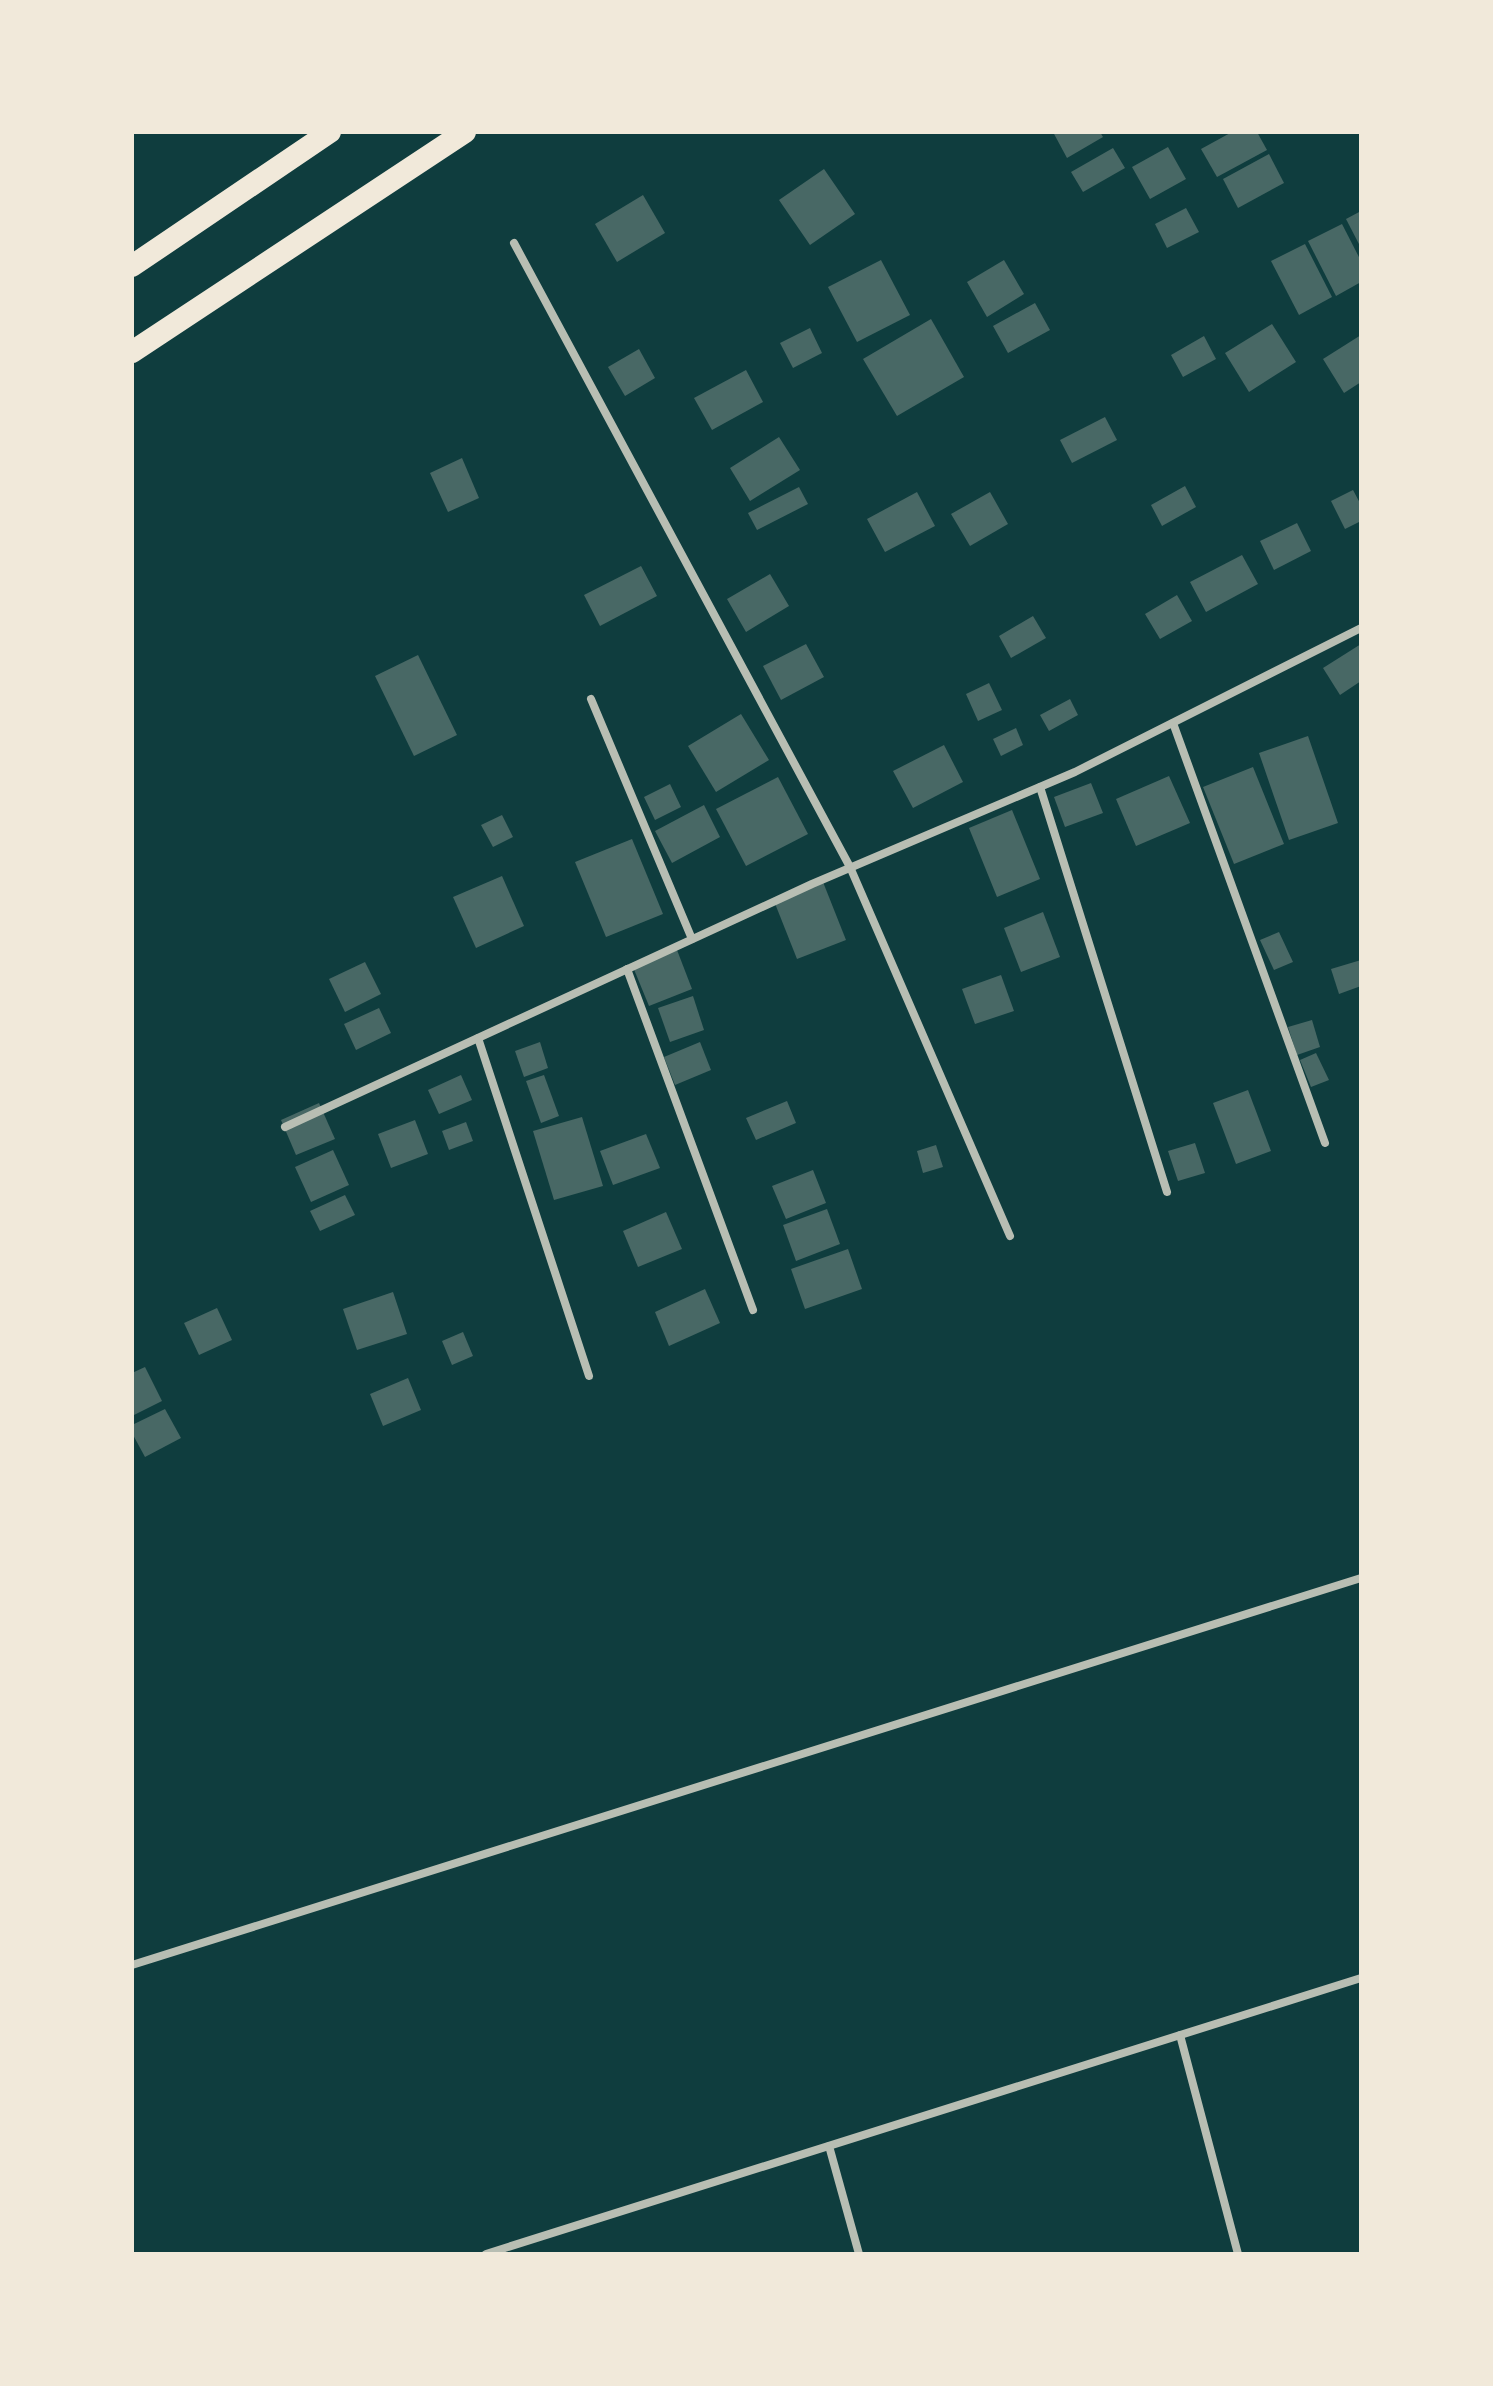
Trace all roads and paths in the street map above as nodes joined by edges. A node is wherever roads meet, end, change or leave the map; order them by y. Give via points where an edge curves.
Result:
1 (330, 132) edge
2 (465, 132) edge
3 (514, 243) dead end
4 (132, 266) edge
5 (132, 352) edge
6 (1361, 628) edge
7 (591, 699) dead end
8 (1173, 723) junction
9 (1040, 787) junction
10 (850, 867) junction
11 (692, 939) junction
12 (627, 969) junction
13 (478, 1038) junction
14 (285, 1127) dead end
15 (1325, 1143) dead end
16 (1167, 1192) dead end
17 (1010, 1236) dead end
18 (753, 1310) dead end
19 (589, 1376) dead end
20 (1361, 1578) edge
21 (132, 1965) edge
22 (1361, 1978) edge
23 (1180, 2035) junction
24 (829, 2146) junction
25 (517, 2249) edge
26 (486, 2254) edge
27 (859, 2254) edge
28 (1238, 2254) edge

1 - 4 highway
2 - 5 highway
3 - 10 street
6 - 8 street
7 - 11 street
8 - 9 street
8 - 15 street
9 - 10 street
9 - 16 street
10 - 11 street
10 - 17 street
11 - 12 street
12 - 13 street
12 - 18 street
13 - 14 street
13 - 19 street
20 - 21 street
22 - 23 street
23 - 24 street
23 - 28 street
24 - 25 street
24 - 27 street
25 - 26 street

